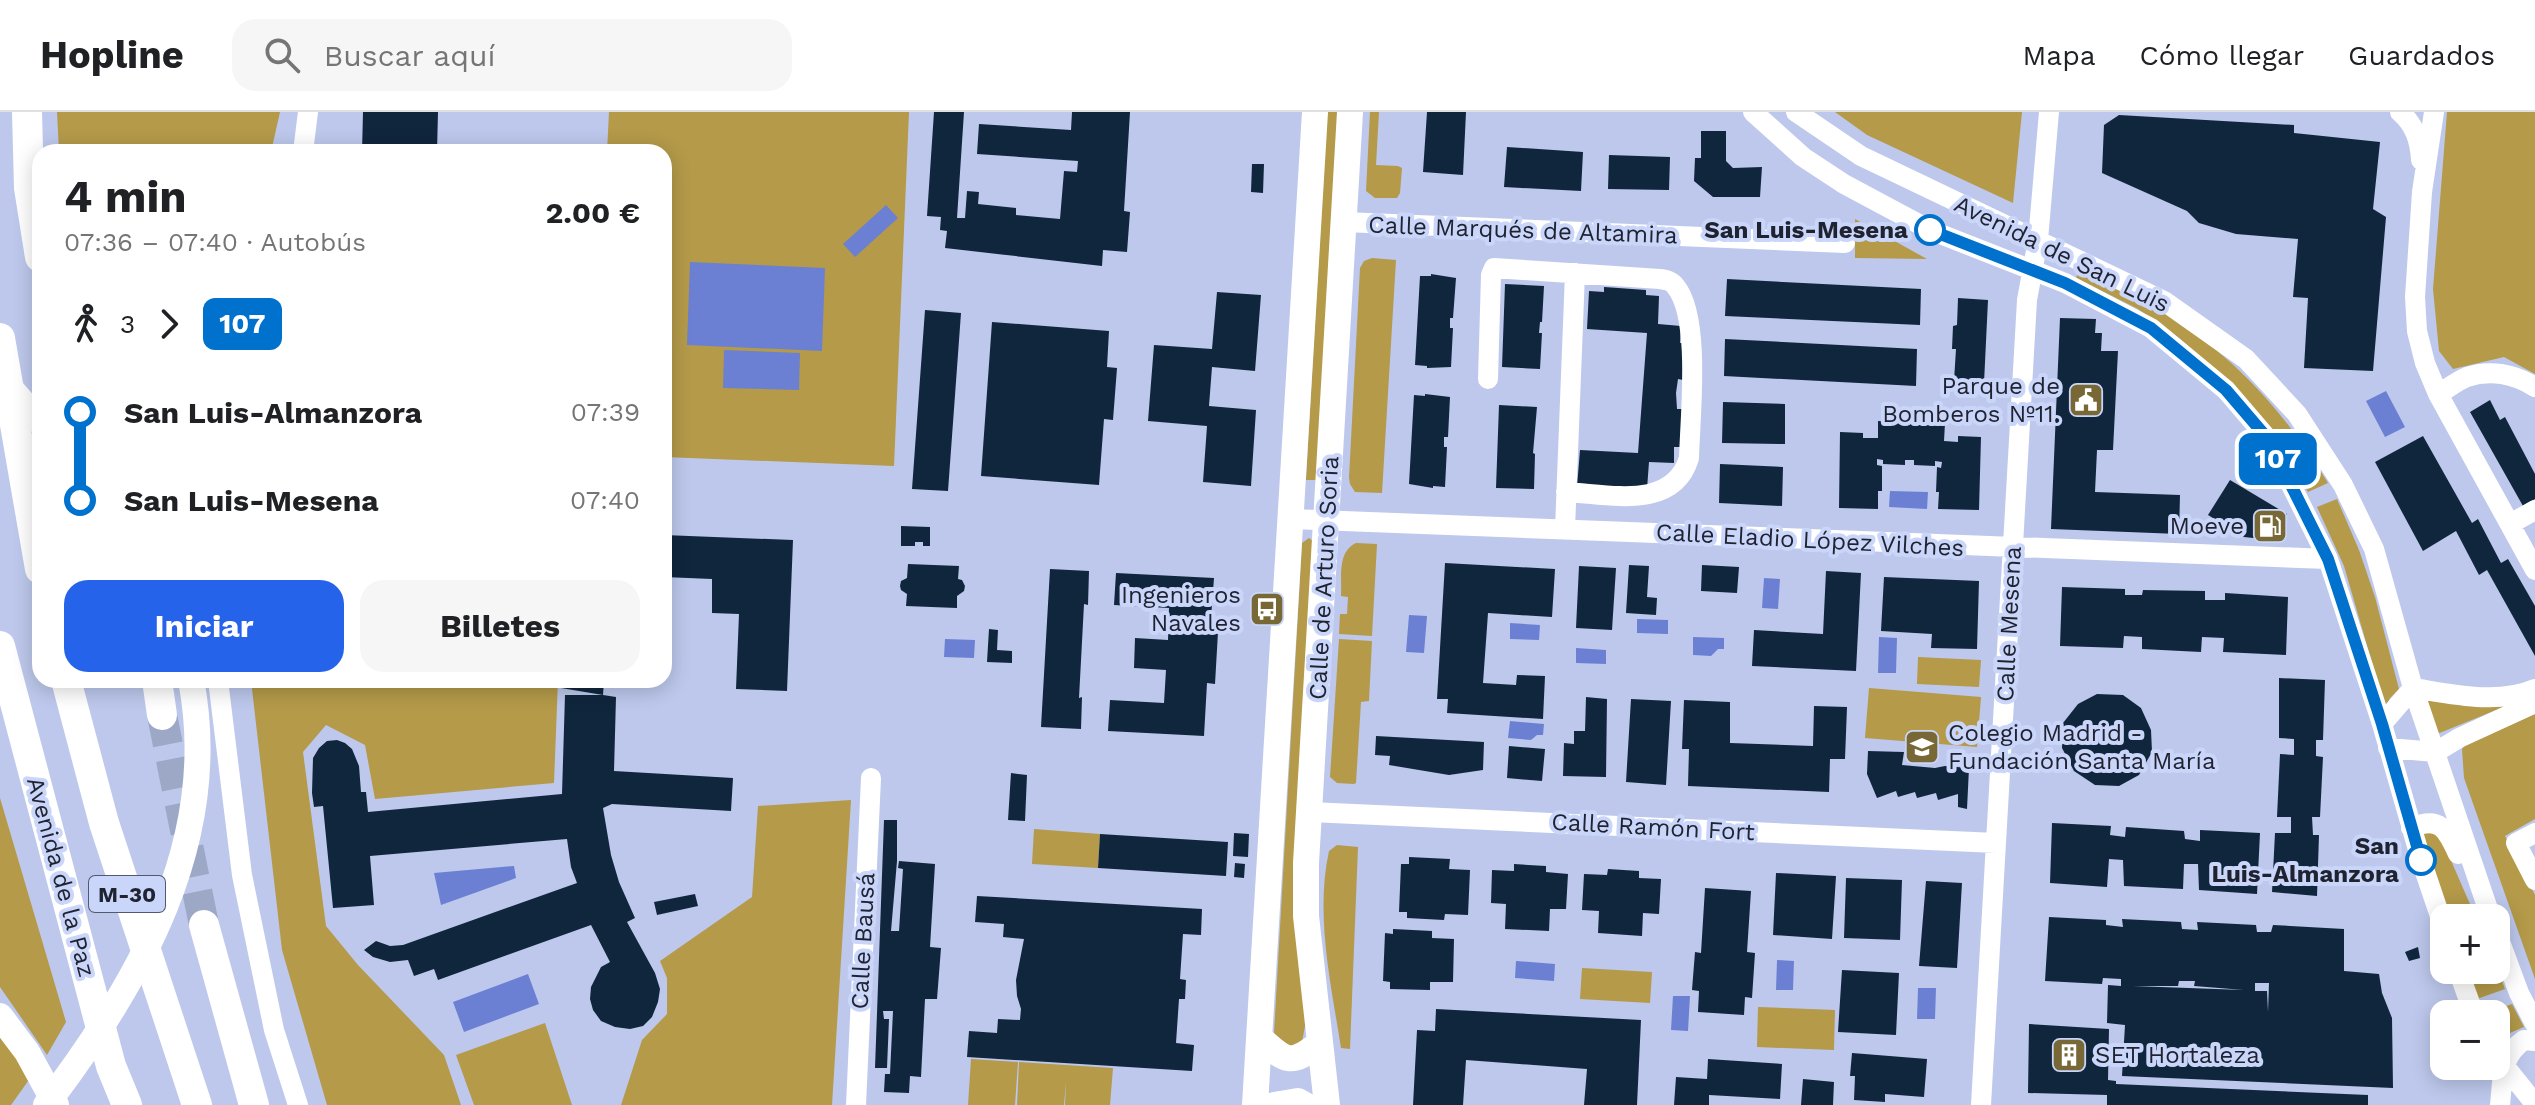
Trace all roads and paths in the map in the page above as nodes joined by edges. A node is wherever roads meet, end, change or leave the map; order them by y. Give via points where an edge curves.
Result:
1 (27, 112) edge
2 (41, 112) edge
3 (308, 112) edge
4 (1315, 112) edge
5 (1350, 112) edge
6 (1753, 112) edge
7 (1796, 112) edge
8 (2049, 112) edge
9 (2400, 112) edge
10 (2434, 112) edge
11 (42, 144) edge
12 (304, 144) edge
13 (2422, 192) junction
14 (32, 207) edge
15 (1344, 222) junction
16 (2038, 240) junction
17 (1845, 243) dead end
18 (2033, 270) junction
19 (1575, 273) junction
20 (0, 338) edge
21 (0, 377) edge
22 (1488, 379) dead end
23 (2535, 387) edge
24 (2438, 394) junction
25 (32, 413) edge
26 (1566, 492) junction
27 (2535, 510) edge
28 (1291, 519) junction
29 (1327, 519) junction
30 (32, 523) edge
31 (2510, 524) junction
32 (1565, 529) junction
33 (2013, 549) junction
34 (2328, 559) junction
35 (2535, 570) edge
36 (0, 646) edge
37 (68, 688) edge
38 (158, 688) edge
39 (192, 688) edge
40 (219, 688) edge
41 (2413, 688) junction
42 (2535, 689) edge
43 (2535, 703) edge
44 (162, 715) tunnel mouth
45 (2382, 724) junction
46 (2388, 748) junction
47 (2436, 752) junction
48 (871, 778) dead end
49 (1310, 812) junction
50 (2411, 828) junction
51 (2535, 833) edge
52 (1996, 843) junction
53 (2535, 880) edge
54 (2436, 904) edge
55 (2484, 904) edge
56 (2486, 904) edge
57 (204, 925) tunnel mouth
58 (2510, 969) edge
59 (0, 1016) edge
60 (2535, 1024) edge
61 (1260, 1038) junction
62 (2535, 1041) edge
63 (1320, 1043) junction
64 (2510, 1051) edge
65 (111, 1066) junction
66 (2510, 1073) edge
67 (2500, 1080) edge
68 (2535, 1104) edge
69 (46, 1105) edge
70 (56, 1105) edge
71 (119, 1105) edge
72 (127, 1105) edge
73 (197, 1105) edge
74 (254, 1105) edge
75 (298, 1105) edge
76 (856, 1105) edge
77 (1255, 1105) edge
78 (1274, 1105) edge
79 (1305, 1105) edge
80 (1327, 1105) edge
81 (1981, 1105) edge
82 (2500, 1105) edge

1 - 14 highway
2 - 11 main road
3 - 12 street
4 - 28 main road, Calle de Arturo Soria
5 - 15 main road, Calle de Arturo Soria
6 - 18 street, Avenida de San Luis via 1803,157 1844,184 1930,230
7 - 16 street, Avenida de San Luis via 1861,156
8 - 16 street, Calle Mesena
9 - 13 street via 2420,142
10 - 13 street
13 - 24 street via 2417,331
15 - 17 street, Calle Marqués de Altamira
15 - 29 main road, Calle de Arturo Soria
16 - 18 street, Calle Mesena
16 - 41 street, Avenida de San Luis via 2164,301 2246,359 2297,414 2343,485 2374,549
18 - 33 street, Calle Mesena
18 - 34 street, Avenida de San Luis via 2151,328 2226,390 2268,439
19 - 22 street via 1494,268
19 - 26 street
19 - 26 street via 1660,279 1678,289 1692,340 1689,458 1684,473 1668,488 1646,496
20 - 30 highway
21 - 25 main road
23 - 24 street via 2501,373 2467,377
24 - 31 street
26 - 32 street
27 - 31 street
28 - 29 street, Calle Eladio López Vilches
28 - 61 main road, Calle de Arturo Soria
29 - 32 street, Calle Eladio López Vilches
29 - 49 main road, Calle de Arturo Soria
31 - 35 street
32 - 33 street, Calle Eladio López Vilches
33 - 34 street, Calle Eladio López Vilches
33 - 52 street, Calle Mesena
34 - 45 street, Avenida de San Luis
36 - 65 highway, Avenida de la Paz / M-30
37 - 73 highway, M-30 via 104,823
38 - 44 highway
39 - 69 main road via 199,763 194,814 174,883 130,981
40 - 75 street via 242,875 274,1030
41 - 42 street via 2499,697
41 - 45 street
41 - 47 street, Avenida de San Luis
43 - 47 street
45 - 46 street, Avenida de San Luis
46 - 47 street
46 - 50 street, Avenida de San Luis
47 - 56 street, Avenida de San Luis
48 - 76 street, Calle Bausá
49 - 52 street, Calle Ramón Fort
49 - 63 main road, Calle de Arturo Soria via 1306,916
50 - 54 street, Avenida de San Luis
50 - 55 street, Avenida de San Luis via 2433,823 2447,831
51 - 53 street via 2516,843
52 - 81 street, Calle Mesena
57 - 74 highway
58 - 60 street
59 - 70 main road
61 - 63 main road via 1280,1057 1291,1058
61 - 77 main road, Calle de Arturo Soria
62 - 64 street via 2524,1040
63 - 80 main road, Calle de Arturo Soria
65 - 71 highway, M-30
65 - 72 highway, Avenida de la Paz / M-30
66 - 68 street
67 - 82 street
78 - 79 main road

